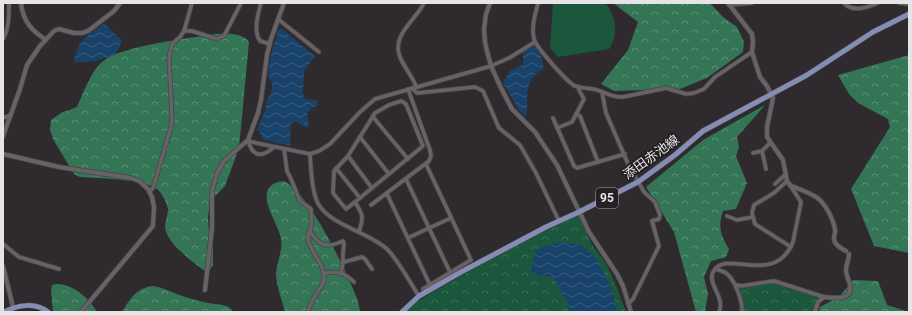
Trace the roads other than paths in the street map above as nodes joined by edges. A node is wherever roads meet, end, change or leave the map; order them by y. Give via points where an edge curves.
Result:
1 (9, 3) edge
2 (21, 3) edge
3 (120, 3) edge
4 (192, 3) edge
5 (241, 3) edge
6 (261, 3) edge
7 (284, 3) edge
8 (424, 3) edge
9 (490, 3) edge
10 (538, 3) edge
11 (752, 3) edge
12 (844, 3) edge
13 (878, 3) edge
14 (899, 3) edge
15 (729, 4) edge
16 (909, 4) edge
17 (909, 14) edge
18 (278, 19) junction
19 (184, 31) junction
20 (3, 39) edge
21 (46, 40) junction
22 (535, 42) junction
23 (270, 44) junction
24 (319, 52) dead end
25 (752, 52) junction
26 (492, 66) junction
27 (580, 87) junction
28 (412, 88) junction
29 (602, 92) junction
30 (771, 94) junction
31 (576, 114) junction
32 (11, 115) junction
33 (373, 117) junction
34 (3, 118) edge
35 (553, 118) dead end
36 (421, 126) junction
37 (416, 128) junction
38 (557, 128) junction
39 (3, 136) edge
40 (360, 137) junction
41 (248, 140) junction
42 (770, 142) junction
43 (274, 146) junction
44 (284, 149) junction
45 (762, 151) junction
46 (753, 153) dead end
47 (3, 154) edge
48 (310, 154) junction
49 (625, 154) junction
50 (348, 156) junction
51 (408, 159) junction
52 (598, 162) junction
53 (426, 164) junction
54 (336, 168) junction
55 (766, 169) dead end
56 (389, 174) junction
57 (786, 174) junction
58 (406, 179) junction
59 (787, 181) junction
60 (638, 182) junction
61 (775, 184) dead end
62 (790, 185) junction
63 (372, 188) junction
64 (149, 192) junction
65 (387, 194) junction
66 (360, 198) junction
67 (356, 202) junction
68 (372, 205) dead end
69 (579, 212) junction
70 (727, 216) dead end
71 (753, 217) junction
72 (451, 218) junction
73 (559, 221) junction
74 (429, 228) junction
75 (310, 231) junction
76 (359, 231) junction
77 (408, 238) junction
78 (3, 244) edge
79 (791, 247) junction
80 (344, 262) junction
81 (3, 266) edge
82 (59, 269) dead end
83 (372, 269) dead end
84 (715, 269) junction
85 (450, 272) junction
86 (324, 273) junction
87 (341, 273) junction
88 (444, 279) junction
89 (354, 282) dead end
90 (430, 285) junction
91 (736, 285) junction
92 (423, 289) dead end
93 (205, 290) dead end
94 (419, 296) junction
95 (824, 296) junction
96 (628, 304) junction
97 (13, 307) junction
98 (4, 312) edge
99 (48, 312) edge
100 (82, 312) edge
101 (308, 312) edge
102 (402, 312) edge
103 (631, 312) edge
104 (719, 312) edge
105 (742, 312) edge
106 (815, 312) edge

1 - 20 street via 6,35
2 - 21 street via 22,14 30,27
3 - 21 street via 114,11 88,31 74,33 59,29
4 - 19 street
5 - 19 street via 221,38
6 - 23 street via 256,35 260,41
7 - 18 street
8 - 28 street via 398,42 400,56 413,79
9 - 26 street via 484,29
10 - 22 street via 532,29
11 - 15 street
12 - 13 street via 858,9
14 - 16 street
15 - 25 street via 752,34
17 - 30 main road, 添田赤池線 / 95 via 873,32 817,69
18 - 23 street
18 - 24 street
19 - 64 street via 170,49 171,127 154,188
21 - 32 street via 27,65
22 - 26 street
22 - 27 street via 568,81
23 - 41 street via 262,100
25 - 29 street via 714,77 704,89 694,93 686,94 666,88 616,98
25 - 30 street via 760,78
26 - 28 street
26 - 69 street via 512,108 535,132 557,165
27 - 29 street
27 - 31 street via 584,99
28 - 36 street
28 - 48 street via 375,99 330,144
28 - 73 street via 417,93 475,87 483,91 499,128 520,145
29 - 49 street via 606,112
30 - 42 street via 773,98 766,132
30 - 60 main road, 添田赤池線 / 95 via 702,131
31 - 38 street via 572,122
31 - 52 street via 580,116
32 - 34 street
32 - 39 street
33 - 37 street via 375,113 401,101 406,104
33 - 40 street
33 - 51 street
35 - 38 street
36 - 37 street
36 - 53 street via 431,156
37 - 51 street via 423,146
38 - 52 street via 574,166 577,168
40 - 50 street
40 - 56 street
41 - 43 street
41 - 43 street via 256,154 263,154
41 - 93 street via 224,161 212,191 212,229
42 - 45 street
42 - 57 street via 783,160
43 - 44 street
44 - 48 street
44 - 75 street via 287,171 300,201 311,209
45 - 46 street
45 - 55 street
47 - 64 street via 59,168 131,178 139,181
48 - 76 street via 316,200 329,216
49 - 52 street
49 - 60 street
50 - 54 street
50 - 63 street
51 - 56 street
53 - 58 street
53 - 72 street
54 - 66 street
54 - 67 street via 333,193 346,209
56 - 63 street
57 - 59 street
57 - 61 street
58 - 65 street
58 - 74 street
59 - 62 street
59 - 71 street via 774,193 754,205
60 - 69 main road, 添田赤池線 / 95
60 - 96 street via 655,202 660,215 659,219 652,221 659,246 633,299
62 - 79 street via 801,202
62 - 95 street via 820,199 828,210 836,231 834,241 848,253 846,270 849,293 841,298
63 - 66 street
64 - 100 street via 154,207 153,226
65 - 68 street
65 - 77 street
66 - 67 street
67 - 76 street via 363,216
69 - 73 main road, 添田赤池線 / 95
69 - 96 street via 617,274
70 - 71 street via 737,220
71 - 79 street via 756,224
72 - 74 street
72 - 85 street via 471,260
73 - 88 main road, 添田赤池線 / 95
74 - 77 street
74 - 85 street
75 - 80 street via 314,238 327,246 343,241
75 - 86 street via 310,246
76 - 94 street via 387,250
77 - 90 street
78 - 82 street via 19,257
79 - 84 street via 782,259 772,264 726,264
80 - 83 street via 362,257
80 - 87 street
81 - 97 street
84 - 91 street via 726,273
84 - 104 street via 712,278 720,296
85 - 88 street
86 - 87 street
86 - 101 street via 324,281 313,297
87 - 89 street
88 - 90 street
88 - 94 main road, 添田赤池線 / 95
90 - 92 street
91 - 95 street via 774,281
91 - 105 street via 743,307
94 - 102 main road, 添田赤池線 / 95
95 - 106 street via 818,302
96 - 103 street
97 - 98 main road
97 - 99 main road via 30,305 42,307

